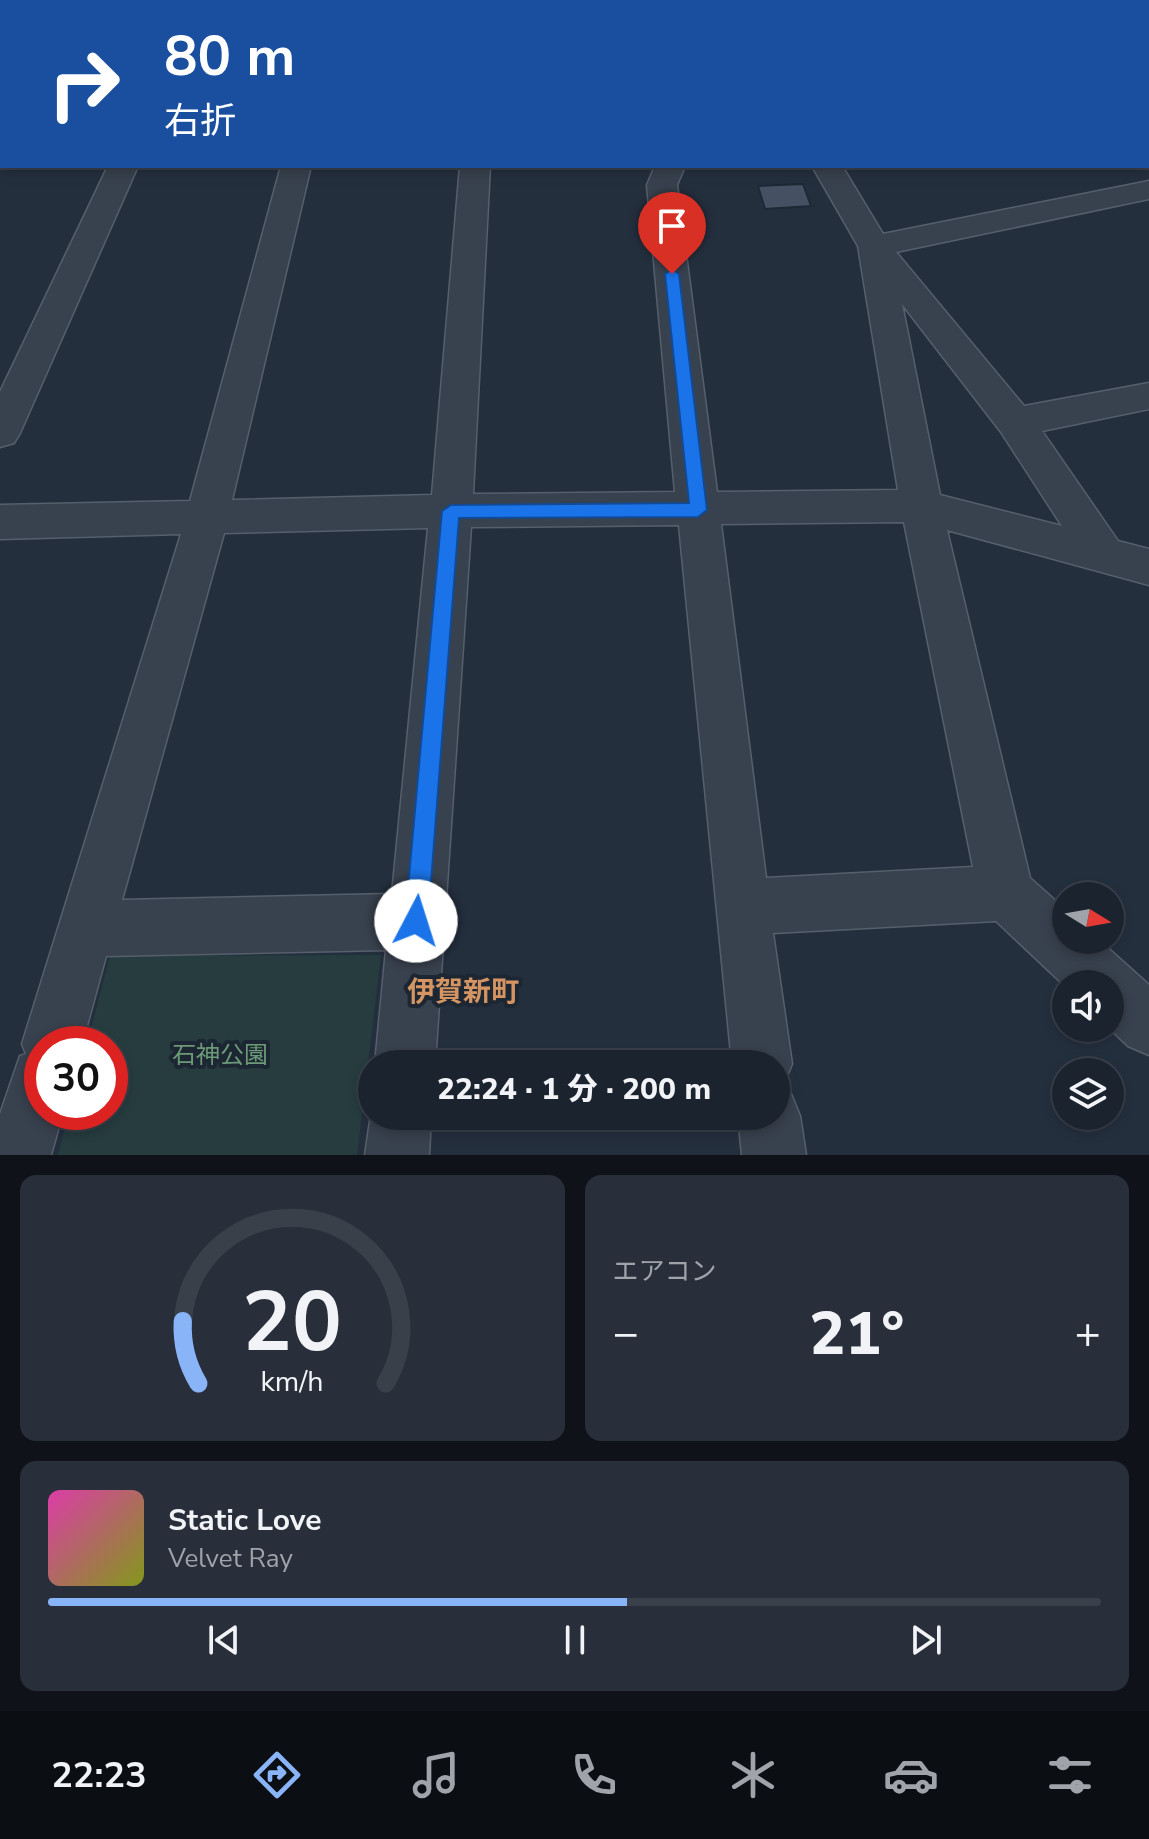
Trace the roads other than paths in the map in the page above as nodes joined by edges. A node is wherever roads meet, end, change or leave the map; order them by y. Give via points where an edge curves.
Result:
1 (122, 168) edge
2 (295, 168) edge
3 (475, 168) edge
4 (669, 168) edge
5 (828, 168) edge
6 (1149, 190) edge
7 (874, 246) junction
8 (1149, 396) edge
9 (1015, 422) junction
10 (0, 433) edge
11 (921, 506) junction
12 (698, 510) junction
13 (451, 511) junction
14 (207, 517) junction
15 (0, 522) edge
16 (1103, 554) junction
17 (1149, 567) edge
18 (1006, 893) junction
19 (742, 907) junction
20 (416, 921) junction
21 (86, 929) junction
22 (1090, 970) edge
23 (1124, 1002) edge
24 (1149, 1025) edge
25 (57, 1026) edge
26 (406, 1050) edge
27 (760, 1050) edge
28 (26, 1130) edge
29 (399, 1130) edge
30 (771, 1130) edge
31 (19, 1155) edge
32 (397, 1155) edge
33 (774, 1155) edge

1 - 10 street
2 - 14 street
3 - 13 street
4 - 12 street via 662,185
5 - 7 street
6 - 7 street
7 - 9 street
7 - 11 street
8 - 9 street
9 - 16 street
11 - 12 street
11 - 16 street
11 - 18 street
12 - 13 street
12 - 19 street
13 - 14 street
13 - 20 street
14 - 15 street
14 - 21 street
16 - 17 street
18 - 19 street
18 - 22 street
19 - 27 street
20 - 21 street
20 - 26 street
21 - 25 street
23 - 24 street
28 - 31 street
29 - 32 street
30 - 33 street

